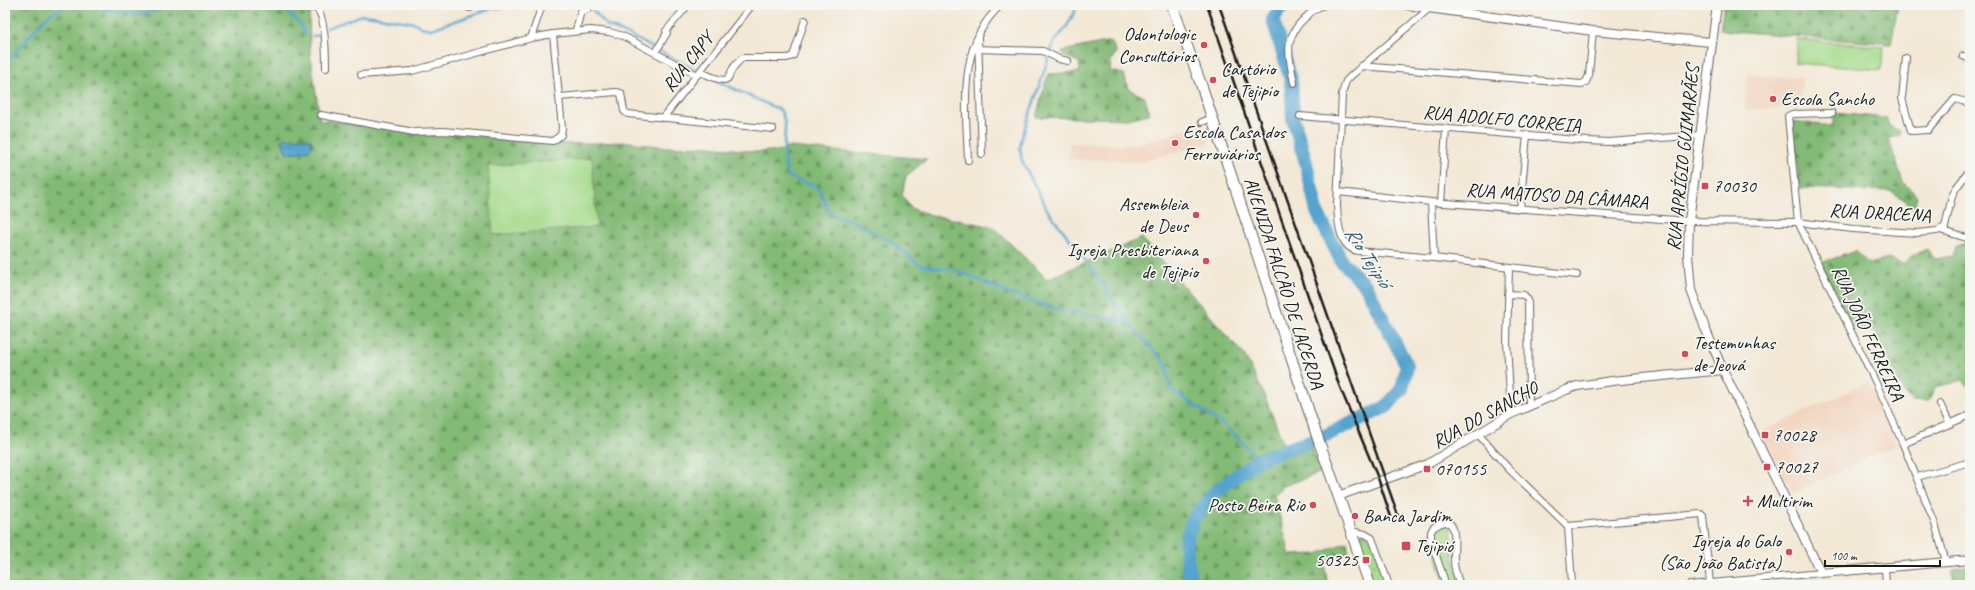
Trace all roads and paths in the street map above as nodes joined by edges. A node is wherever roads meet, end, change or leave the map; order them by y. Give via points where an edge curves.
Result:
1 (542, 5) edge
2 (592, 5) edge
3 (688, 5) edge
4 (752, 5) edge
5 (1001, 5) edge
6 (1172, 5) edge
7 (1324, 5) edge
8 (1407, 5) edge
9 (1717, 5) edge
10 (307, 6) edge
11 (1431, 7) edge
12 (805, 20) dead end
13 (576, 30) junction
14 (1594, 31) junction
15 (553, 34) junction
16 (531, 38) junction
17 (978, 38) junction
18 (1712, 42) junction
19 (658, 48) dead end
20 (972, 49) junction
21 (979, 49) junction
22 (1963, 56) dead end
23 (1906, 58) dead end
24 (1970, 59) edge
25 (1068, 61) dead end
26 (1361, 66) junction
27 (326, 68) dead end
28 (698, 73) junction
29 (361, 75) dead end
30 (1294, 83) dead end
31 (560, 97) junction
32 (1970, 103) edge
33 (1832, 113) dead end
34 (321, 115) dead end
35 (1300, 116) dead end
36 (663, 118) junction
37 (1212, 118) junction
38 (1341, 120) junction
39 (1202, 122) dead end
40 (773, 129) dead end
41 (1446, 129) junction
42 (1701, 134) junction
43 (1527, 135) junction
44 (982, 154) dead end
45 (968, 160) dead end
46 (1970, 170) edge
47 (1338, 192) junction
48 (1431, 202) junction
49 (1441, 203) junction
50 (1520, 209) junction
51 (1689, 221) junction
52 (1798, 222) junction
53 (1940, 230) junction
54 (1970, 239) edge
55 (1434, 258) junction
56 (1509, 268) junction
57 (1577, 275) dead end
58 (1508, 294) junction
59 (1722, 370) junction
60 (1940, 404) dead end
61 (1529, 406) junction
62 (1511, 414) junction
63 (1970, 415) edge
64 (1950, 424) junction
65 (1478, 434) junction
66 (1903, 444) junction
67 (1970, 462) edge
68 (1917, 477) junction
69 (1338, 496) junction
70 (1568, 526) junction
71 (1350, 531) junction
72 (1970, 560) edge
73 (1946, 562) junction
74 (1885, 568) junction
75 (1821, 573) junction
76 (1710, 583) junction
77 (1370, 585) edge
78 (1389, 585) edge
79 (1446, 585) edge
80 (1460, 585) edge
81 (1572, 585) edge
82 (1690, 585) edge
83 (1886, 585) edge

1 - 16 street
2 - 13 street via 581,11
3 - 19 street via 666,31
4 - 28 street, RUA CAPY
5 - 17 street via 990,15
6 - 37 main road, AVENIDA FALCÃO DE LACERDA
7 - 30 street via 1311,12 1293,29 1288,51
8 - 11 street
9 - 18 street, RUA APRÍGIO GUIMARÃES
10 - 27 street via 316,8 320,13
11 - 14 street
11 - 26 street
12 - 28 street via 793,56 743,58 725,81
13 - 15 street
13 - 28 street via 609,32 623,36
14 - 18 street
14 - 26 street via 1589,75 1582,84
15 - 16 street
15 - 31 street
16 - 29 street via 412,71
17 - 20 street
17 - 21 street
18 - 42 street, RUA APRÍGIO GUIMARÃES
20 - 21 street
20 - 45 street via 966,99
21 - 25 street via 1047,53
21 - 44 street
22 - 24 street
23 - 32 street via 1902,98 1911,131 1928,130 1955,99
26 - 38 street via 1344,86
28 - 36 street, RUA CAPY
31 - 34 street via 561,135 553,141 443,131 414,132
31 - 36 street via 619,92 626,113
33 - 52 street, RUA JOÃO FERREIRA via 1788,116
35 - 38 street, RUA ADOLFO CORREIA
36 - 40 street
37 - 39 street
37 - 69 main road, AVENIDA FALCÃO DE LACERDA
38 - 41 street, RUA ADOLFO CORREIA
38 - 47 street
41 - 43 street, RUA ADOLFO CORREIA
41 - 49 street
42 - 43 street, RUA ADOLFO CORREIA via 1609,142
42 - 51 street, RUA APRÍGIO GUIMARÃES
43 - 50 street
46 - 53 street, RUA DRACENA via 1956,188 1945,227
47 - 48 street, RUA MATOSO DA CÂMARA
47 - 55 street via 1338,218 1348,248
48 - 49 street, RUA MATOSO DA CÂMARA
48 - 55 street
49 - 50 street, RUA MATOSO DA CÂMARA
50 - 51 street, RUA MATOSO DA CÂMARA
51 - 52 street, RUA MATOSO DA CÂMARA
51 - 59 street, RUA APRÍGIO GUIMARÃES via 1691,290
52 - 53 street, RUA DRACENA via 1897,232 1930,233
52 - 66 street, RUA JOÃO FERREIRA
53 - 54 street
55 - 56 street
56 - 57 street
56 - 58 street
58 - 61 street via 1524,295 1528,300
58 - 62 street via 1507,342
59 - 61 street, RUA DO SANCHO via 1577,386
59 - 75 street, RUA APRÍGIO GUIMARÃES
60 - 64 street
61 - 62 street, RUA DO SANCHO
62 - 65 street, RUA DO SANCHO
63 - 64 street
64 - 66 street
65 - 69 street, RUA DO SANCHO via 1428,464
65 - 70 street via 1508,468
66 - 68 street, RUA JOÃO FERREIRA
67 - 68 street
68 - 73 street, RUA JOÃO FERREIRA
69 - 71 main road, AVENIDA FALCÃO DE LACERDA
70 - 76 street via 1701,514
70 - 81 street
71 - 77 main road, AVENIDA FALCÃO DE LACERDA
71 - 78 street via 1372,538
72 - 73 street
73 - 74 street
74 - 75 street
74 - 83 street
75 - 76 street
76 - 82 street
79 - 80 street via 1431,537 1433,528 1447,523 1456,536 1454,561

